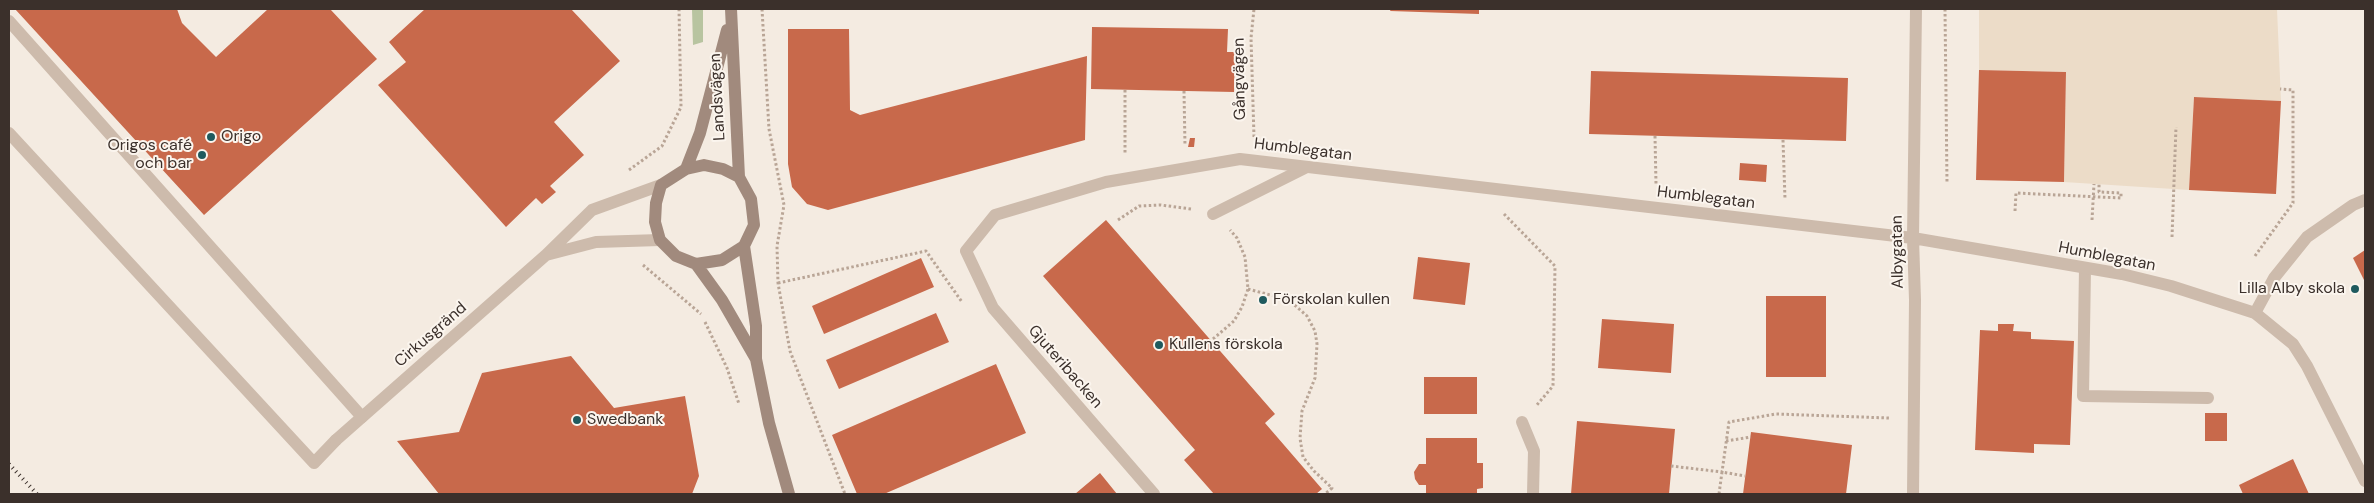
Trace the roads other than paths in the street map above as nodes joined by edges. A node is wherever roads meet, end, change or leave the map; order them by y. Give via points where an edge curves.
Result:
1 (1916, 9) edge
2 (731, 12) edge
3 (9, 20) edge
4 (9, 133) edge
5 (1307, 167) junction
6 (686, 168) junction
7 (739, 177) junction
8 (661, 186) junction
9 (2365, 200) edge
10 (1213, 214) road end
11 (1912, 238) junction
12 (660, 240) junction
13 (744, 246) junction
14 (966, 251) joint
15 (546, 255) junction
16 (696, 264) junction
17 (2085, 268) junction
18 (2254, 313) junction
19 (756, 359) junction
20 (2208, 398) dead end
21 (362, 417) junction
22 (1522, 422) road end
23 (2365, 481) edge
24 (789, 494) edge
25 (1154, 494) edge
26 (1533, 494) edge
27 (1913, 494) edge

1 - 11 street, Albygatan
2 - 6 street, Landsvägen via 700,133
2 - 7 street, Landsvägen
3 - 21 street
4 - 21 street, Cirkusgränd via 314,463
5 - 10 street
5 - 11 street, Humblegatan
5 - 14 street, Humblegatan via 1240,159 1106,182 994,215
6 - 7 street via 704,165
6 - 8 street
7 - 13 street, Landsvägen via 751,199 754,225
8 - 12 street via 655,222
8 - 15 street, Cirkusgränd via 592,210
9 - 18 street via 2352,205 2307,237 2274,278
11 - 17 street, Humblegatan
11 - 27 street, Albygatan via 1915,300
12 - 15 street, Cirkusgränd via 596,242
12 - 16 street via 676,256
13 - 16 street via 722,260
13 - 19 street via 756,326
14 - 25 street, Gjuteribacken via 993,308
15 - 21 street, Cirkusgränd
16 - 19 street via 722,300
17 - 18 street, Humblegatan via 2171,286
17 - 20 street via 2083,396
18 - 23 street, Humblegatan via 2294,344
19 - 24 street via 769,423
22 - 26 street via 1534,451

